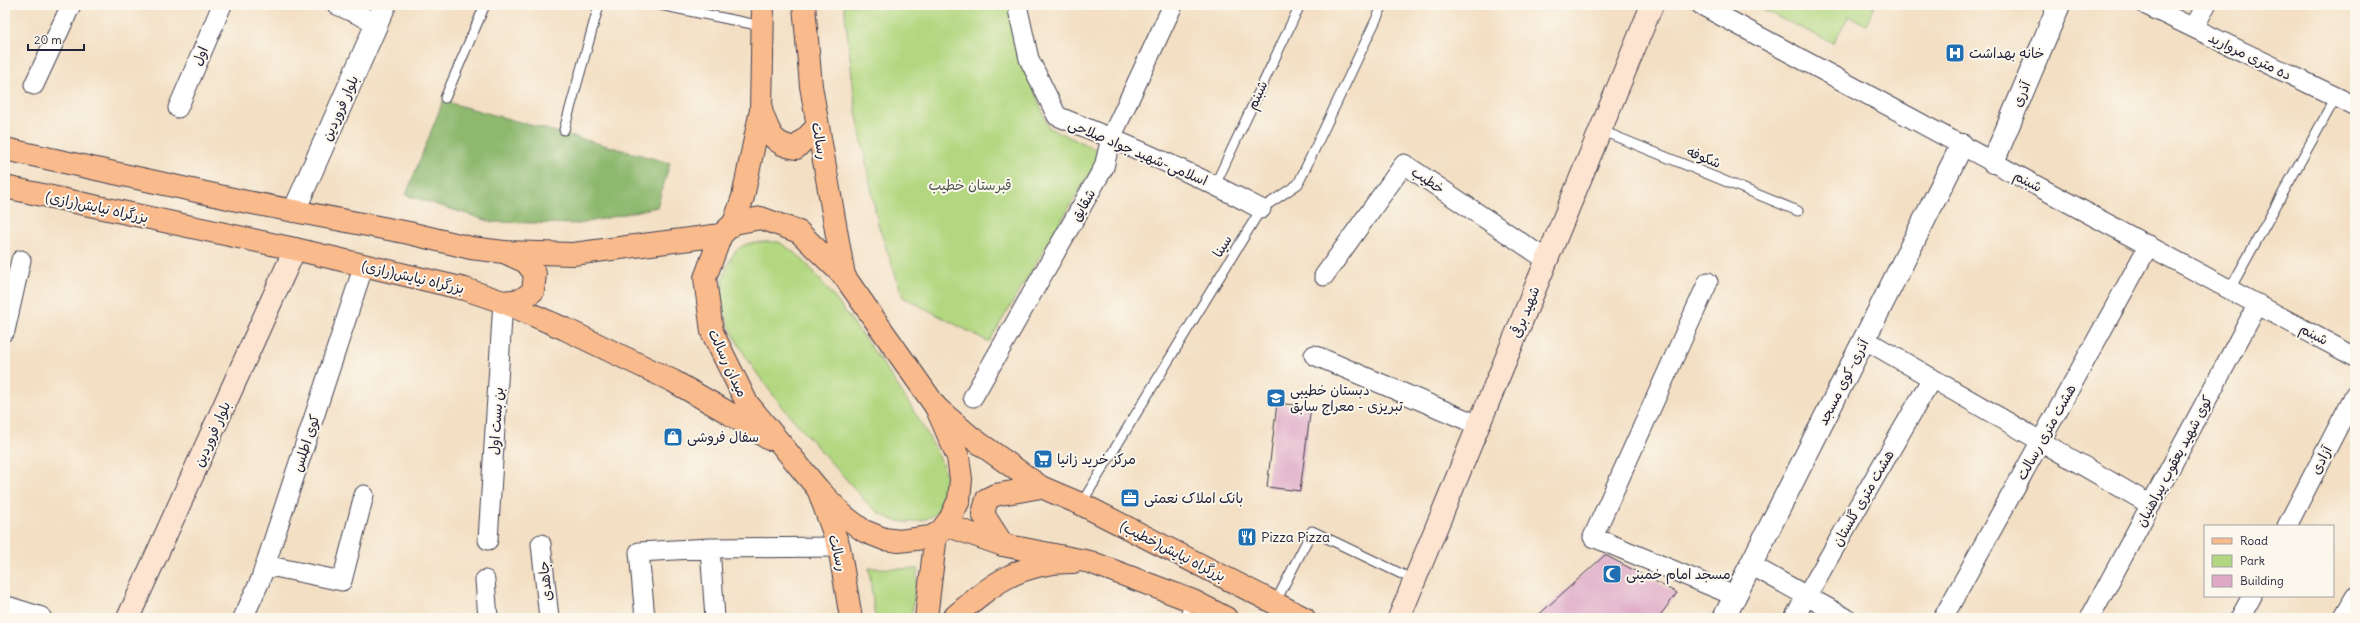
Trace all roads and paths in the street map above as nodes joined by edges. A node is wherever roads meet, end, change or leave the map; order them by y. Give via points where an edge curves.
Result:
1 (71, 5) edge
2 (222, 5) edge
3 (337, 5) edge
4 (485, 5) edge
5 (599, 5) edge
6 (660, 5) edge
7 (804, 5) edge
8 (1017, 5) edge
9 (1173, 5) edge
10 (1300, 5) edge
11 (1383, 5) edge
12 (1702, 5) edge
13 (2059, 5) edge
14 (2146, 5) edge
15 (2206, 5) edge
16 (1648, 6) edge
17 (381, 14) edge
18 (763, 15) edge
19 (2194, 28) junction
20 (34, 85) dead end
21 (2336, 97) junction
22 (445, 98) dead end
23 (2355, 106) edge
24 (178, 108) dead end
25 (761, 110) junction
26 (818, 126) junction
27 (564, 130) dead end
28 (1600, 130) junction
29 (1111, 138) junction
30 (1962, 145) junction
31 (5, 149) edge
32 (1993, 162) junction
33 (1215, 185) junction
34 (5, 187) edge
35 (1261, 209) junction
36 (294, 211) junction
37 (1798, 211) dead end
38 (728, 228) junction
39 (2149, 245) junction
40 (296, 250) junction
41 (504, 252) junction
42 (22, 260) dead end
43 (1547, 260) junction
44 (364, 265) junction
45 (844, 276) junction
46 (1324, 276) dead end
47 (1708, 282) dead end
48 (2230, 290) junction
49 (503, 302) junction
50 (2258, 304) junction
51 (5, 331) edge
52 (1864, 339) junction
53 (1314, 355) dead end
54 (2355, 356) edge
55 (1932, 378) junction
56 (2355, 394) edge
57 (973, 397) dead end
58 (936, 407) junction
59 (1478, 425) junction
60 (2040, 441) junction
61 (790, 453) junction
62 (1041, 487) junction
63 (818, 489) junction
64 (364, 495) dead end
65 (1081, 504) junction
66 (2150, 506) junction
67 (2289, 525) edge
68 (941, 530) junction
69 (488, 540) dead end
70 (541, 544) dead end
71 (1003, 545) junction
72 (839, 547) junction
73 (710, 548) junction
74 (1090, 562) junction
75 (1751, 564) junction
76 (265, 565) junction
77 (485, 580) dead end
78 (1414, 580) junction
79 (1735, 596) junction
80 (1807, 596) junction
81 (2251, 597) edge
82 (2355, 597) edge
83 (1275, 603) junction
84 (1188, 610) edge
85 (6, 611) edge
86 (40, 618) edge
87 (128, 618) edge
88 (243, 618) edge
89 (488, 618) edge
90 (549, 618) edge
91 (645, 618) edge
92 (715, 618) edge
93 (851, 618) edge
94 (926, 618) edge
95 (953, 618) edge
96 (1226, 618) edge
97 (1304, 618) edge
98 (1399, 618) edge
99 (1724, 618) edge
100 (1794, 618) edge
101 (1846, 618) edge
102 (1943, 618) edge
103 (2090, 618) edge
104 (2240, 618) edge
105 (2343, 618) edge

1 - 20 street
2 - 24 street, اول
3 - 17 street
4 - 22 lane
5 - 27 lane
6 - 18 lane
7 - 26 main road, رسالت via 811,86
8 - 29 street, اسلامی-شهید جواد صلاحی via 1029,59 1057,116
9 - 29 street, شقایق
10 - 33 lane, شبنم
11 - 35 lane, سینا via 1298,184
12 - 30 street, شبنم
13 - 32 street, آذری
14 - 19 street, ده متری مروارید
15 - 19 street
16 - 28 main road, شهید برقی
17 - 36 street, بلوار فروردین
18 - 25 main road
19 - 21 street, ده متری مروارید
21 - 23 street, ده متری مروارید
21 - 48 lane
25 - 26 main road via 769,135 784,146 796,148
25 - 38 main road via 743,196
26 - 45 main road, رسالت
28 - 37 lane, شکوفه
28 - 43 main road, شهید برقی
29 - 33 street, اسلامی-شهید جواد صلاحی
29 - 57 street, شقایق via 1104,167
30 - 32 street, شبنم
30 - 52 street, آذری-کوی مسجد
31 - 36 main road
32 - 39 street, شبنم
33 - 35 street, اسلامی-شهید جواد صلاحی
34 - 40 main road, بزرگراه نیایش(رازی)
35 - 65 lane, سینا
36 - 41 main road via 471,248
38 - 41 main road via 573,254
38 - 45 main road via 760,218 799,232
38 - 61 main road, میدان رسالت via 704,278 712,332 747,403
39 - 48 street, شبنم
39 - 60 street, هشت متری رسالت
40 - 44 main road, بزرگراه نیایش(رازی)
40 - 87 main road, بلوار فروردین
41 - 49 main road via 526,262 535,274 533,291 521,300
42 - 51 street
43 - 46 street, خطیب via 1404,164
43 - 59 main road, شهید برقی
44 - 49 main road, بزرگراه نیایش(رازی) via 465,289
44 - 76 street, کوی اطلس
45 - 58 main road
47 - 79 street via 1594,537
48 - 50 street, شبنم
49 - 61 main road, بزرگراه نیایش(رازی) via 674,381
49 - 69 street, بن بست اول
50 - 54 street, شبنم
50 - 66 street, کوی شهید یعقوب پیراهنیان
52 - 55 street
52 - 75 street, آذری-کوی مسجد
53 - 59 street
55 - 60 street
55 - 80 street, هشت متری گلستان
56 - 67 street, آزادی
58 - 62 main road, بزرگراه نیایش(خطیب) via 972,438
58 - 68 main road via 958,457 961,479 959,500
59 - 78 main road, شهید برقی
60 - 66 street
60 - 102 street, هشت متری رسالت
61 - 63 main road, میدان رسالت
62 - 65 main road, بزرگراه نیایش(خطیب)
62 - 71 main road via 995,495 988,500 983,514
63 - 68 main road, میدان رسالت via 844,516 864,531 877,536 899,541 917,540
63 - 72 main road, رسالت
64 - 76 street via 342,581
65 - 83 main road, بزرگراه نیایش(خطیب)
66 - 103 street, کوی شهید یعقوب پیراهنیان
68 - 71 main road
68 - 94 main road
70 - 90 street, جاهدی
71 - 74 main road
72 - 73 street
72 - 93 main road, رسالت
73 - 91 street via 639,552
73 - 92 street
74 - 84 main road
74 - 95 main road via 1056,562 1020,569 985,590
75 - 79 street, آذری-کوی مسجد
75 - 80 street
76 - 88 street, کوی اطلس
77 - 89 street
78 - 83 lane via 1312,531
78 - 98 main road, شهید برقی
79 - 99 street, آذری-کوی مسجد
80 - 100 street, هشت متری گلستان
80 - 101 street
81 - 104 street
82 - 105 street
83 - 97 main road, بزرگراه نیایش(خطیب)
84 - 96 main road
85 - 86 street

